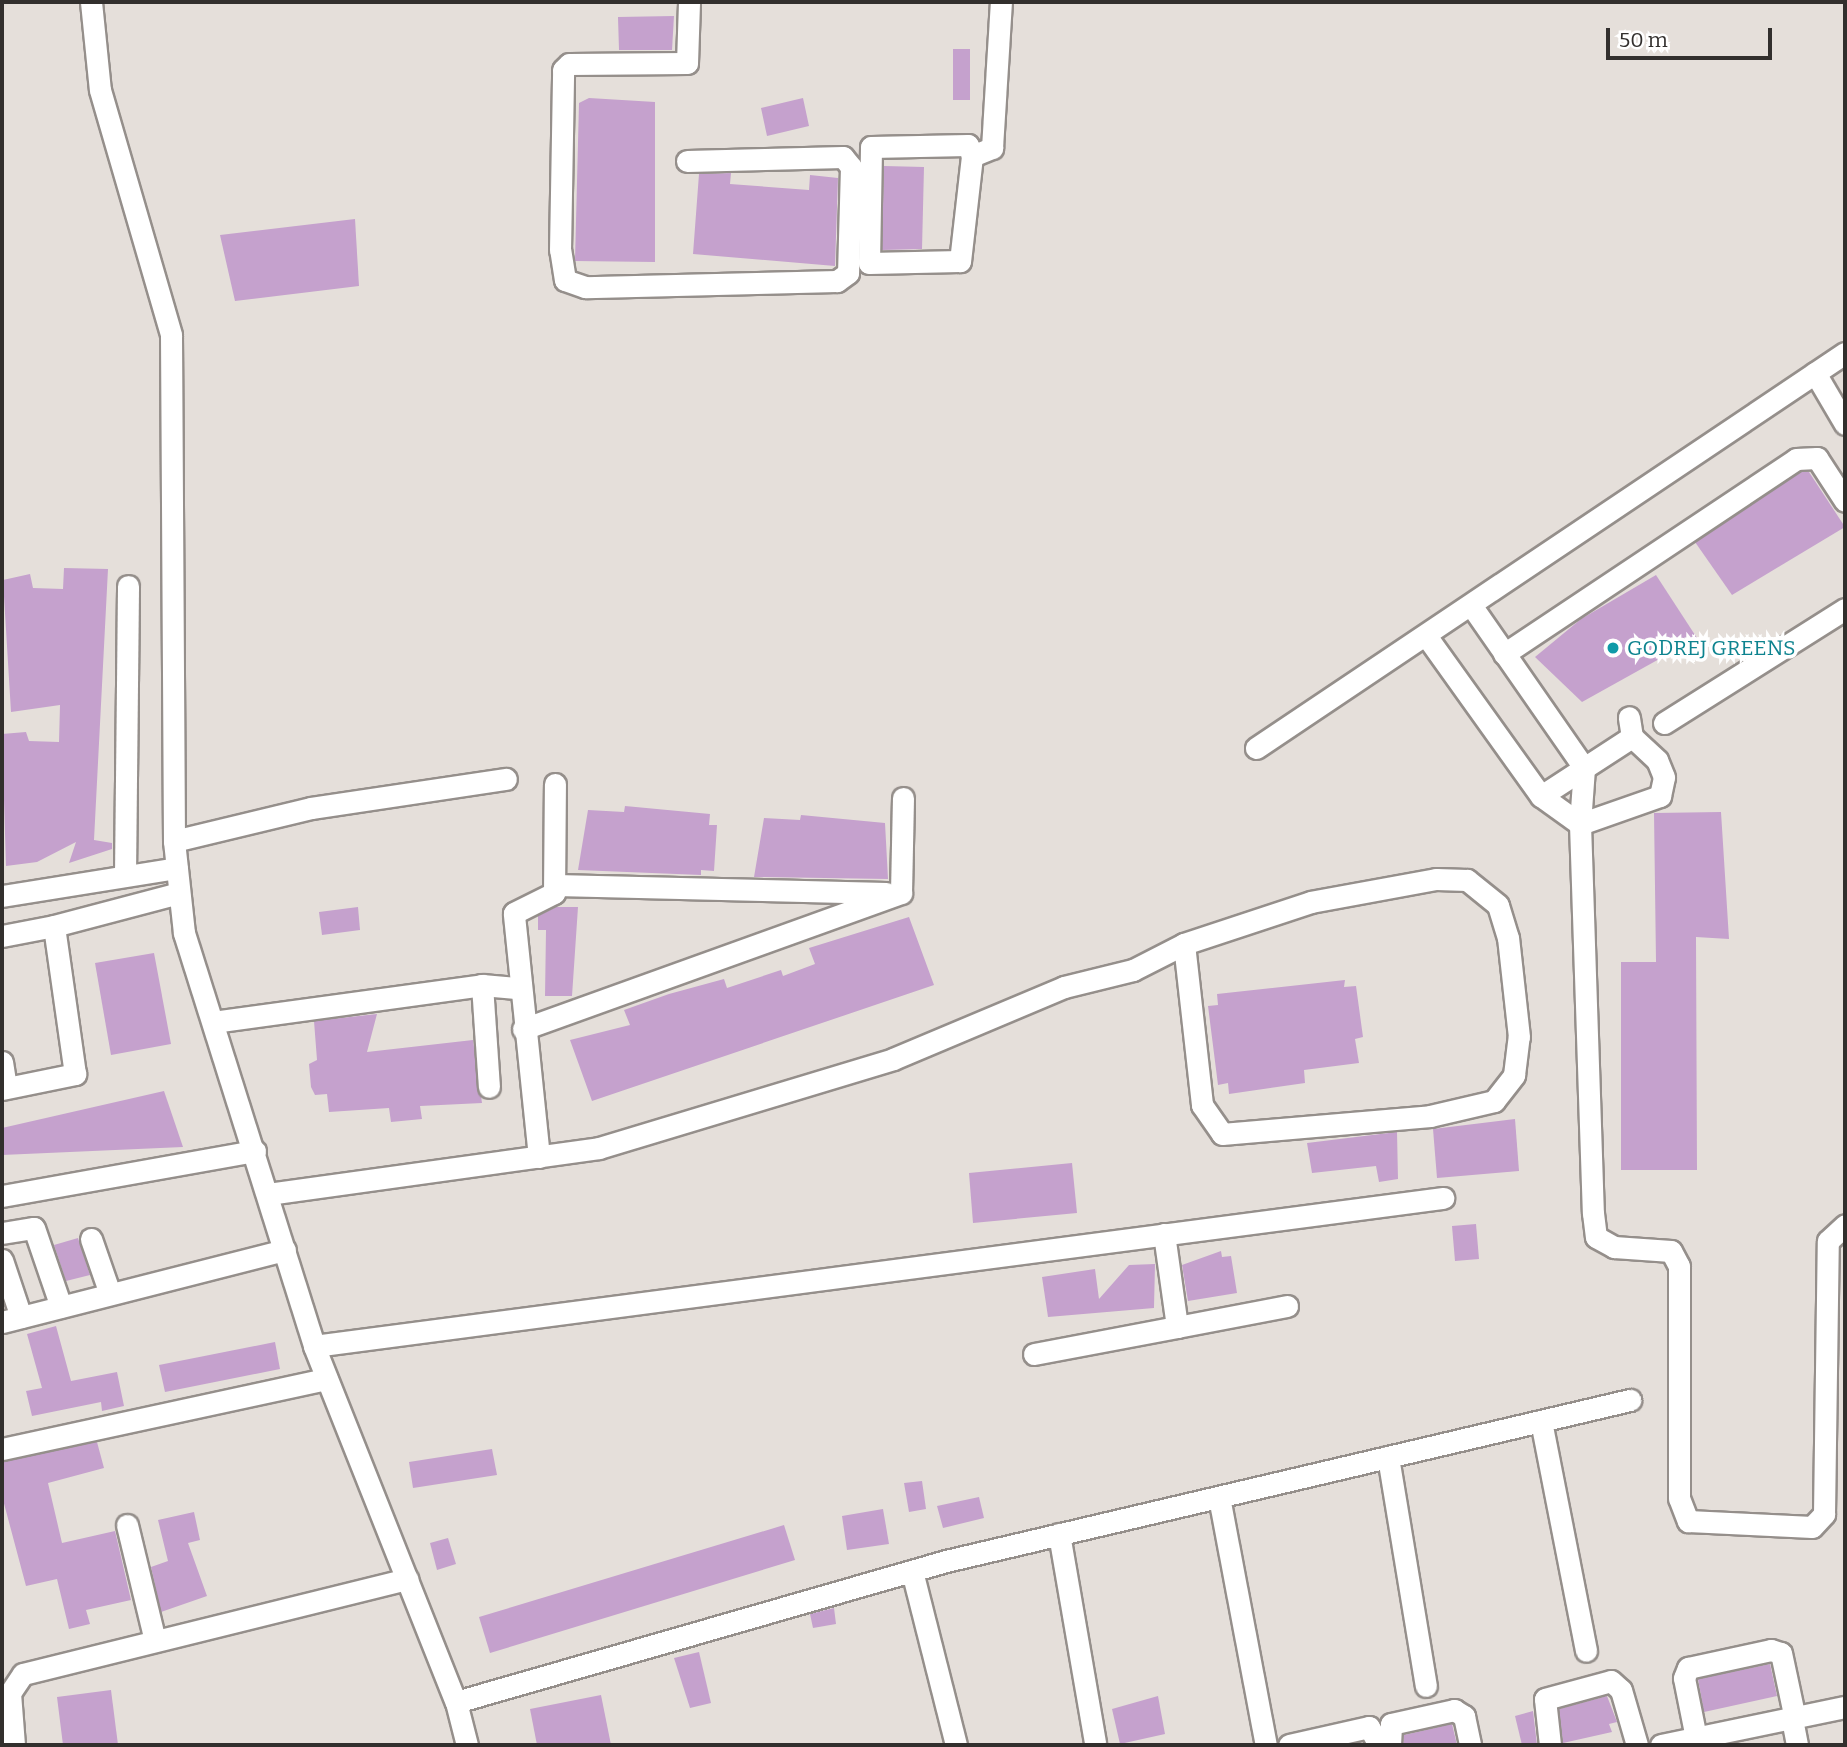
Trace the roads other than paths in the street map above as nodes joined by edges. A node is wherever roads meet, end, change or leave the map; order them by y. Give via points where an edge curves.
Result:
1 (91, 2) edge
2 (689, 2) edge
3 (1001, 2) edge
4 (972, 156) junction
5 (687, 161) dead end
6 (1845, 353) edge
7 (1815, 373) junction
8 (1845, 424) edge
9 (1845, 501) edge
10 (128, 586) dead end
11 (1473, 608) junction
12 (1845, 609) edge
13 (1427, 637) junction
14 (1504, 654) junction
15 (1664, 723) dead end
16 (1256, 748) dead end
17 (1584, 768) junction
18 (506, 779) dead end
19 (555, 785) dead end
20 (1541, 796) junction
21 (904, 798) dead end
22 (1580, 824) junction
23 (174, 841) junction
24 (177, 868) junction
25 (125, 875) junction
26 (556, 885) junction
27 (179, 893) junction
28 (901, 893) junction
29 (2, 896) edge
30 (54, 926) junction
31 (2, 936) edge
32 (1184, 944) junction
33 (482, 985) junction
34 (519, 988) junction
35 (213, 1022) junction
36 (523, 1029) junction
37 (2, 1062) edge
38 (489, 1087) dead end
39 (4, 1088) edge
40 (255, 1151) junction
41 (539, 1157) junction
42 (268, 1194) junction
43 (2, 1196) edge
44 (1443, 1198) dead end
45 (1845, 1225) edge
46 (2, 1233) edge
47 (1164, 1234) junction
48 (91, 1240) dead end
49 (285, 1250) junction
50 (2, 1260) edge
51 (110, 1294) junction
52 (2, 1296) edge
53 (1287, 1306) dead end
54 (61, 1307) junction
55 (10, 1319) edge
56 (1177, 1327) junction
57 (314, 1346) junction
58 (1034, 1354) dead end
59 (327, 1379) junction
60 (1630, 1400) dead end
61 (1541, 1421) junction
62 (2, 1449) edge
63 (1388, 1457) junction
64 (1219, 1497) junction
65 (127, 1525) dead end
66 (1059, 1534) junction
67 (912, 1571) junction
68 (407, 1579) junction
69 (155, 1641) junction
70 (1586, 1651) dead end
71 (1426, 1686) dead end
72 (456, 1702) junction
73 (1845, 1707) edge
74 (1794, 1719) junction
75 (1694, 1741) edge
76 (1094, 1742) dead end
77 (14, 1745) edge
78 (467, 1745) edge
79 (956, 1745) edge
80 (1266, 1745) edge
81 (1289, 1745) edge
82 (1379, 1745) edge
83 (1390, 1745) edge
84 (1470, 1745) edge
85 (1550, 1745) edge
86 (1637, 1745) edge
87 (1661, 1745) edge
88 (1797, 1745) edge

1 - 23 street via 100,90 171,335
2 - 5 street via 687,63 569,64 563,70 560,250 565,280 585,287 811,282 837,281 848,273 850,167 843,157
3 - 4 street via 992,148
4 - 4 street via 960,261 869,263 871,147 968,145
6 - 7 street
7 - 8 street
7 - 11 street
9 - 14 street via 1817,458 1796,459
10 - 25 street
11 - 13 street
11 - 14 street
12 - 15 street
13 - 16 street
13 - 20 street
14 - 17 street
17 - 20 street
17 - 22 street
17 - 22 street via 1630,727 1657,760 1664,778 1660,796
18 - 23 street via 311,808
19 - 26 street
20 - 22 street
21 - 28 street
22 - 45 street via 1596,1237 1614,1247 1671,1251 1679,1266 1679,1498 1688,1521 1812,1527 1824,1514 1828,1241
23 - 24 street
24 - 25 street
24 - 27 street
25 - 29 street
26 - 28 street
26 - 34 street via 554,893 514,913
27 - 30 street
27 - 35 street via 184,933
28 - 36 street
30 - 31 street
30 - 39 street via 75,1074
32 - 32 street via 1202,1105 1222,1134 1430,1116 1493,1101 1514,1075 1519,1037 1508,938 1499,905 1467,880 1436,879 1311,902
32 - 41 street via 1133,970 1064,987 893,1059 599,1147
33 - 34 street
33 - 35 street
33 - 38 street
34 - 36 street
35 - 40 street
36 - 41 street
37 - 39 street
40 - 42 street
40 - 43 street
41 - 42 street
42 - 49 street
44 - 47 street
46 - 54 street via 34,1228
47 - 56 street
47 - 57 street
48 - 51 street
49 - 51 street
49 - 57 street
50 - 55 street
51 - 54 street
52 - 55 street
53 - 56 street
54 - 55 street
56 - 58 street
57 - 59 street
59 - 62 street
59 - 68 street
60 - 61 street
61 - 63 street
61 - 70 street
63 - 64 street
63 - 71 street
64 - 66 street
64 - 80 street
65 - 69 street
66 - 67 street
66 - 76 street
67 - 72 street
67 - 79 street
68 - 69 street
68 - 72 street
69 - 77 street via 23,1674 10,1693
72 - 78 street
73 - 74 street
74 - 75 street
74 - 75 street via 1781,1653 1770,1650 1688,1668 1684,1678
74 - 88 street
75 - 87 street
81 - 82 street via 1369,1727
83 - 84 street via 1391,1724 1454,1710 1464,1716
85 - 86 street via 1545,1699 1611,1681 1621,1690

